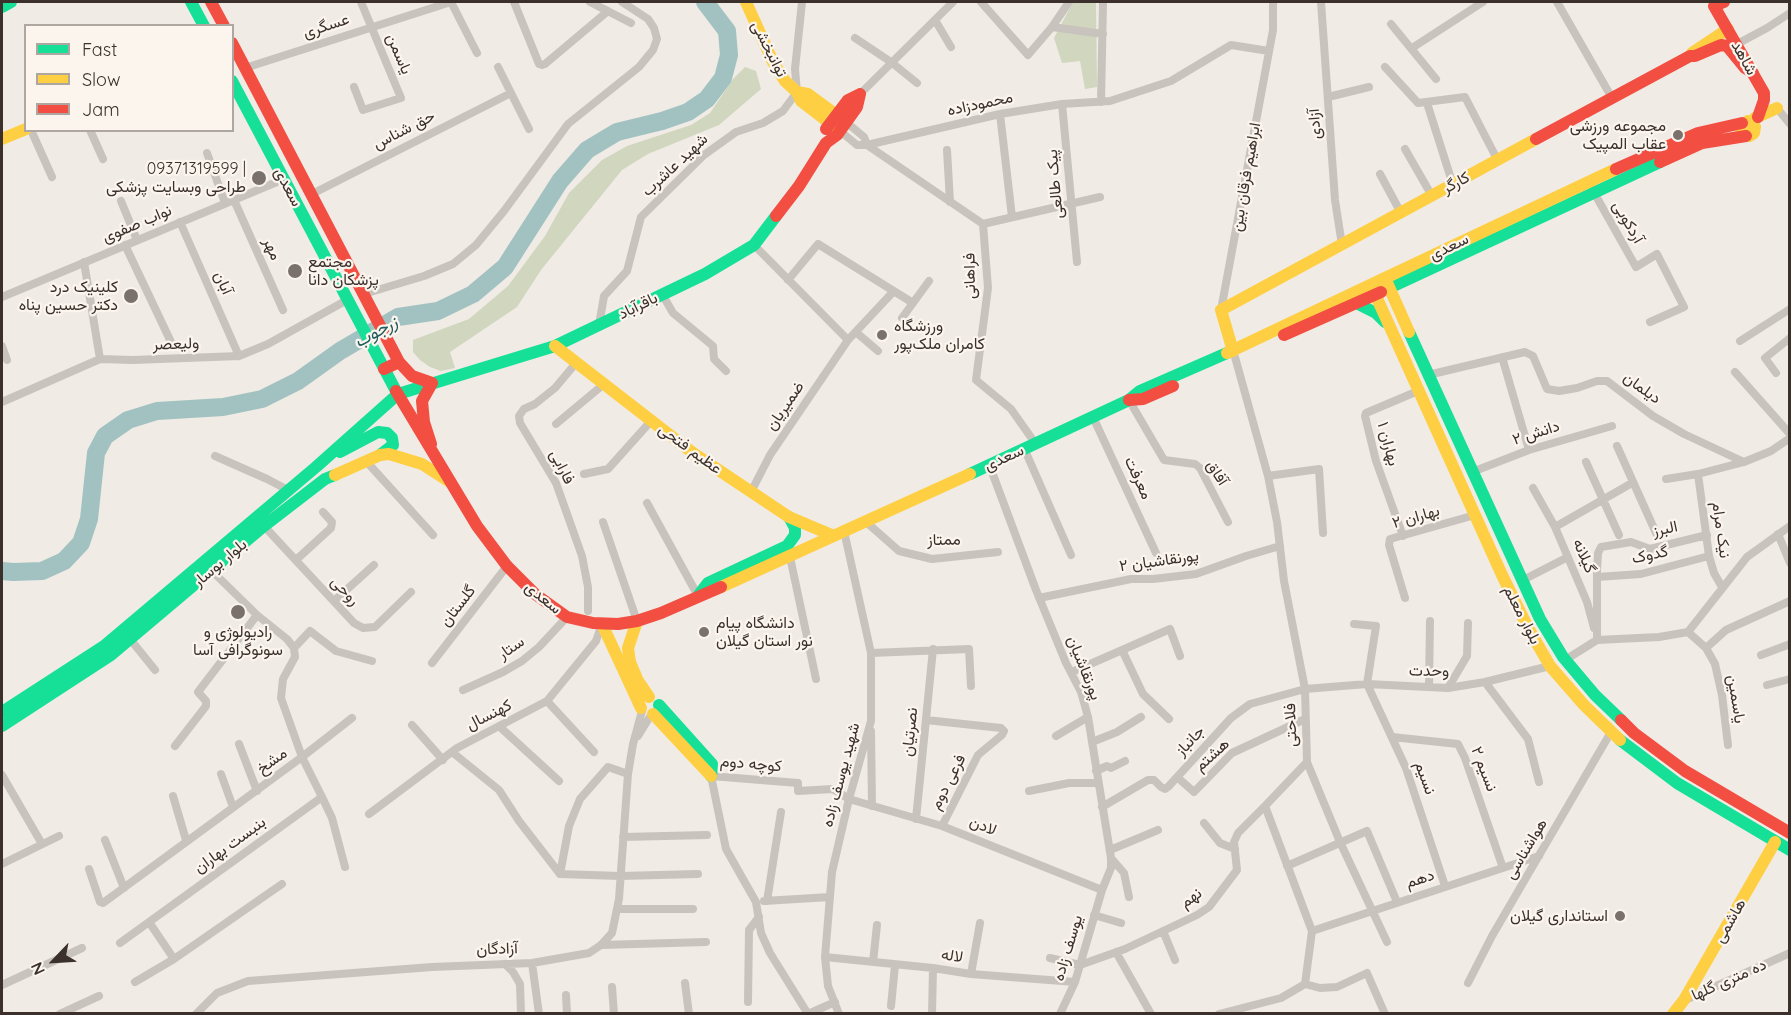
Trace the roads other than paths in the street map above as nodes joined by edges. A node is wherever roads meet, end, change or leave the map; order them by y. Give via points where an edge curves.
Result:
1 (11, 2) edge
2 (191, 2) edge
3 (361, 2) edge
4 (451, 2) edge
5 (514, 2) edge
6 (590, 2) edge
7 (622, 2) edge
8 (746, 2) edge
9 (802, 2) edge
10 (953, 2) edge
11 (981, 2) edge
12 (1069, 2) edge
13 (1103, 2) edge
14 (1273, 2) edge
15 (1321, 2) edge
16 (1483, 2) edge
17 (1557, 2) edge
18 (215, 3) edge
19 (1717, 3) edge
20 (2, 7) edge
21 (608, 11) junction
22 (1790, 13) edge
23 (935, 20) junction
24 (631, 22) dead end
25 (203, 24) edge
26 (223, 24) edge
27 (1391, 24) dead end
28 (372, 27) junction
29 (1052, 27) junction
30 (1728, 29) junction
31 (1102, 34) junction
32 (855, 38) dead end
33 (1737, 44) junction
34 (234, 47) edge
35 (951, 47) dead end
36 (1412, 48) junction
37 (1269, 51) junction
38 (477, 52) dead end
39 (1690, 56) junction
40 (891, 62) junction
41 (1385, 67) dead end
42 (245, 68) junction
43 (498, 68) dead end
44 (1753, 74) junction
45 (1436, 79) dead end
46 (917, 83) dead end
47 (234, 85) edge
48 (354, 87) dead end
49 (1370, 87) dead end
50 (797, 92) junction
51 (511, 93) junction
52 (860, 94) joint
53 (1328, 97) junction
54 (1612, 98) junction
55 (1101, 102) junction
56 (1427, 103) junction
57 (1062, 104) junction
58 (1777, 108) junction
59 (1000, 114) junction
60 (1749, 120) junction
61 (838, 123) junction
62 (1790, 124) edge
63 (529, 129) dead end
64 (24, 130) edge
65 (33, 132) edge
66 (91, 132) edge
67 (1750, 135) junction
68 (2, 139) edge
69 (867, 145) junction
70 (1405, 149) dead end
71 (948, 150) dead end
72 (207, 153) dead end
73 (103, 159) dead end
74 (1498, 161) junction
75 (1380, 174) dead end
76 (52, 177) dead end
77 (284, 179) junction
78 (1588, 181) junction
79 (1453, 185) junction
80 (312, 194) junction
81 (1595, 194) junction
82 (1432, 196) junction
83 (1100, 197) dead end
84 (122, 201) dead end
85 (230, 201) junction
86 (950, 202) junction
87 (1072, 203) junction
88 (1401, 213) junction
89 (1012, 217) junction
90 (180, 222) junction
91 (982, 224) junction
92 (137, 240) junction
93 (125, 245) junction
94 (754, 245) junction
95 (1342, 245) junction
96 (84, 262) junction
97 (1077, 262) dead end
98 (788, 280) junction
99 (929, 281) dead end
100 (1387, 283) junction
101 (1373, 290) junction
102 (892, 292) junction
103 (662, 294) junction
104 (2, 297) edge
105 (365, 297) junction
106 (913, 303) junction
107 (1356, 303) junction
108 (350, 305) junction
109 (1790, 309) edge
110 (283, 310) dead end
111 (1221, 310) junction
112 (902, 318) dead end
113 (1650, 322) dead end
114 (599, 325) junction
115 (1389, 326) junction
116 (856, 333) junction
117 (1790, 338) edge
118 (848, 340) junction
119 (1740, 341) dead end
120 (171, 342) dead end
121 (2, 346) edge
122 (555, 346) junction
123 (878, 351) dead end
124 (1234, 354) junction
125 (238, 356) junction
126 (1502, 357) junction
127 (100, 359) junction
128 (7, 360) dead end
129 (399, 362) junction
130 (576, 363) junction
131 (384, 369) junction
132 (726, 371) dead end
133 (1735, 372) dead end
134 (1776, 373) dead end
135 (1428, 375) junction
136 (432, 383) junction
137 (603, 384) junction
138 (1418, 391) junction
139 (398, 394) junction
140 (1129, 400) junction
141 (2, 402) edge
142 (1093, 417) junction
143 (651, 421) junction
144 (556, 424) dead end
145 (1612, 426) dead end
146 (1790, 436) edge
147 (1030, 446) junction
148 (1617, 446) dead end
149 (432, 449) junction
150 (1529, 450) junction
151 (380, 454) junction
152 (215, 456) dead end
153 (366, 461) junction
154 (1586, 462) dead end
155 (1744, 462) junction
156 (989, 464) junction
157 (316, 467) junction
158 (1472, 472) junction
159 (584, 474) dead end
160 (1698, 474) junction
161 (1268, 476) junction
162 (1666, 479) dead end
163 (452, 483) junction
164 (1632, 483) junction
165 (1533, 489) dead end
166 (288, 490) junction
167 (751, 492) junction
168 (1603, 500) junction
169 (647, 502) dead end
170 (323, 512) dead end
171 (1475, 515) junction
172 (789, 517) junction
173 (865, 521) junction
174 (603, 522) dead end
175 (1228, 522) dead end
176 (264, 526) junction
177 (1790, 526) edge
178 (1555, 527) junction
179 (839, 533) junction
180 (1323, 533) dead end
181 (1656, 533) dead end
182 (1778, 534) junction
183 (433, 535) dead end
184 (1619, 535) dead end
185 (1707, 535) junction
186 (1403, 536) junction
187 (1280, 546) junction
188 (998, 552) dead end
189 (1156, 553) dead end
190 (1071, 555) dead end
191 (1709, 556) junction
192 (790, 557) junction
193 (1568, 557) junction
194 (296, 560) junction
195 (1790, 563) edge
196 (374, 565) dead end
197 (507, 566) junction
198 (211, 570) junction
199 (1597, 577) junction
200 (1521, 580) junction
201 (1722, 587) junction
202 (411, 592) dead end
203 (698, 596) junction
204 (1039, 598) junction
205 (1406, 598) dead end
206 (334, 601) junction
207 (1790, 601) edge
208 (588, 611) dead end
209 (257, 615) junction
210 (567, 617) junction
211 (637, 621) junction
212 (1430, 621) dead end
213 (1468, 623) dead end
214 (602, 624) junction
215 (1354, 624) dead end
216 (1688, 632) junction
217 (130, 639) junction
218 (1597, 640) junction
219 (1790, 644) edge
220 (294, 648) junction
221 (1706, 648) junction
222 (933, 649) junction
223 (1122, 650) junction
224 (871, 653) junction
225 (1761, 655) dead end
226 (1180, 656) dead end
227 (1565, 660) junction
228 (372, 661) dead end
229 (625, 662) junction
230 (432, 663) dead end
231 (1550, 666) junction
232 (155, 670) dead end
233 (1071, 672) junction
234 (816, 679) dead end
235 (1790, 679) edge
236 (1485, 682) junction
237 (1367, 684) junction
238 (1767, 685) dead end
239 (971, 686) dead end
240 (1429, 687) junction
241 (1448, 688) junction
242 (1305, 689) junction
243 (463, 690) dead end
244 (547, 701) junction
245 (649, 708) junction
246 (2, 712) edge
247 (1088, 717) junction
248 (1141, 717) dead end
249 (352, 718) dead end
250 (1169, 719) dead end
251 (1305, 719) junction
252 (926, 720) junction
253 (871, 721) junction
254 (412, 725) dead end
255 (2, 726) edge
256 (500, 727) junction
257 (1611, 732) junction
258 (1056, 736) dead end
259 (1392, 737) junction
260 (1092, 742) junction
261 (238, 744) dead end
262 (1728, 745) dead end
263 (175, 746) dead end
264 (452, 752) junction
265 (594, 752) dead end
266 (302, 758) junction
267 (443, 759) junction
268 (1125, 761) dead end
269 (1307, 762) junction
270 (1096, 771) junction
271 (221, 774) dead end
272 (628, 774) junction
273 (2, 775) edge
274 (711, 776) junction
275 (1177, 777) junction
276 (559, 781) dead end
277 (1539, 782) dead end
278 (1098, 783) junction
279 (257, 791) junction
280 (1029, 791) dead end
281 (173, 796) dead end
282 (322, 797) junction
283 (849, 799) junction
284 (872, 806) junction
285 (1266, 806) junction
286 (233, 807) junction
287 (1102, 807) junction
288 (781, 812) dead end
289 (369, 814) dead end
290 (916, 819) junction
291 (1204, 823) dead end
292 (942, 826) junction
293 (1158, 830) dead end
294 (1790, 833) edge
295 (707, 835) dead end
296 (59, 836) dead end
297 (623, 837) junction
298 (105, 840) dead end
299 (186, 840) junction
300 (1340, 842) junction
301 (1775, 842) junction
302 (42, 844) junction
303 (1235, 849) junction
304 (1790, 850) edge
305 (1110, 854) junction
306 (1539, 856) junction
307 (2, 864) edge
308 (1287, 866) junction
309 (345, 867) dead end
310 (1503, 868) junction
311 (89, 869) dead end
312 (560, 874) junction
313 (698, 874) dead end
314 (621, 876) junction
315 (282, 884) dead end
316 (1446, 886) junction
317 (123, 888) junction
318 (1102, 890) junction
319 (830, 897) junction
320 (1129, 897) dead end
321 (767, 901) junction
322 (756, 902) junction
323 (1397, 902) junction
324 (617, 909) junction
325 (693, 909) dead end
326 (1372, 910) junction
327 (1095, 915) junction
328 (759, 917) junction
329 (149, 922) junction
330 (980, 923) dead end
331 (1121, 924) dead end
332 (877, 926) dead end
333 (1163, 931) junction
334 (1312, 931) junction
335 (706, 942) dead end
336 (1387, 942) dead end
337 (120, 943) dead end
338 (601, 945) junction
339 (82, 948) dead end
340 (1116, 952) junction
341 (1790, 953) edge
342 (825, 957) junction
343 (1050, 958) dead end
344 (174, 959) junction
345 (1175, 960) dead end
346 (873, 962) junction
347 (532, 963) junction
348 (505, 964) junction
349 (895, 964) junction
350 (1080, 965) junction
351 (933, 968) junction
352 (971, 975) junction
353 (135, 982) dead end
354 (1075, 982) junction
355 (1468, 982) dead end
356 (685, 983) dead end
357 (1305, 984) junction
358 (2, 985) edge
359 (612, 987) dead end
360 (566, 995) dead end
361 (99, 996) dead end
362 (1684, 1000) junction
363 (748, 1002) dead end
364 (835, 1002) junction
365 (891, 1006) dead end
366 (1255, 1009) edge
367 (60, 1014) edge
368 (196, 1014) edge
369 (522, 1014) edge
370 (538, 1014) edge
371 (567, 1014) edge
372 (614, 1014) edge
373 (689, 1014) edge
374 (808, 1014) edge
375 (839, 1014) edge
376 (932, 1014) edge
377 (1060, 1014) edge
378 (1150, 1014) edge
379 (1220, 1014) edge
380 (1385, 1014) edge
381 (1673, 1014) edge

1 - 20 main road
2 - 25 main road
3 - 28 street
4 - 28 street, عسگری
4 - 38 street
5 - 21 street via 542,65
6 - 21 street
7 - 105 street via 648,19 657,39 639,67 568,124 476,246 453,264
8 - 50 main road, توانبخشی via 773,62
9 - 50 street via 795,69
10 - 23 street, باقرآباد
11 - 29 street via 1028,55
12 - 29 street
13 - 31 street
14 - 37 street, ابراهیم فرقان بین
15 - 53 street, آزادی
16 - 36 street
17 - 54 street
18 - 26 main road
19 - 30 main road, شاهد
21 - 24 street
22 - 33 street
23 - 35 street
23 - 40 street, باقرآباد
27 - 36 street
28 - 42 street, عسگری
28 - 48 street, یاسمن via 401,98 363,110
29 - 31 street
30 - 33 main road, شاهد
30 - 39 main road
31 - 55 street
32 - 40 street
33 - 44 main road, شاهد
34 - 42 main road, سعدی
36 - 45 street
37 - 55 street, محمودزاده via 1231,45 1172,81
37 - 111 street, ابراهیم فرقان بین
39 - 44 main road via 1727,46
39 - 54 main road, کارگر
40 - 46 street
40 - 52 street, باقرآباد
41 - 56 street via 1418,103
42 - 80 main road, سعدی
43 - 51 street
44 - 60 main road, شاهد via 1764,95
47 - 77 main road, سعدی
49 - 53 street
50 - 61 main road, توانبخشی via 808,94
50 - 114 street, شهید عاشرب via 783,111 736,132 704,155 641,217 627,271 604,296
51 - 63 street
51 - 80 street, حق شناس
52 - 61 main road, باقرآباد via 857,107
53 - 95 street, آزادی
54 - 74 main road, کارگر
55 - 57 street, محمودزاده
56 - 74 street via 1465,97
56 - 79 street
57 - 59 street, محمودزاده
57 - 87 street, پیک طالعی
58 - 60 main road, سعدی
58 - 62 street
58 - 67 main road
59 - 69 street, محمودزاده
59 - 89 street
60 - 67 main road via 1755,127
60 - 78 main road, سعدی via 1698,133
61 - 69 street via 864,137
61 - 94 main road, باقرآباد via 826,129 826,143
64 - 68 main road
65 - 76 street
66 - 73 street
67 - 81 main road, سعدی via 1701,143
69 - 86 street
70 - 82 street
71 - 86 street
72 - 85 street, مهر
74 - 79 main road, کارگر
75 - 88 street
77 - 85 street, نواب صفوی
77 - 108 main road, سعدی
78 - 81 street, آردکوبی
78 - 100 main road, سعدی
79 - 82 main road, کارگر
80 - 105 main road, سعدی
81 - 100 main road, سعدی
81 - 113 street, آردکوبی via 1636,267 1657,255 1684,307
82 - 88 main road, کارگر
83 - 87 street
84 - 92 street
85 - 90 street, نواب صفوی
85 - 110 street, مهر
86 - 91 street
87 - 89 street
87 - 97 street, پیک طالعی
88 - 95 main road, کارگر
89 - 91 street
90 - 92 street, نواب صفوی
90 - 125 street, آبان
91 - 147 street, فراهانی via 988,288 976,380 1011,409
92 - 93 street, نواب صفوی
93 - 96 street, نواب صفوی
93 - 120 street
94 - 98 street
94 - 103 main road, باقرآباد
95 - 111 main road, کارگر
96 - 104 street, نواب صفوی
96 - 127 street
98 - 102 street via 818,244
98 - 118 street
99 - 106 street
100 - 101 main road, سعدی
100 - 135 main road, بلوار معلم
101 - 107 main road, سعدی
101 - 115 main road, بلوار معلم
101 - 124 main road, سعدی
102 - 106 street
102 - 116 street, ضمیریان
103 - 114 main road, باقرآباد
103 - 132 street via 673,313 713,346 714,359
105 - 129 main road, سعدی
106 - 112 street
107 - 115 main road via 1376,313
107 - 124 main road, سعدی
108 - 125 street, ولیعصر
108 - 131 main road, سعدی
109 - 119 street
111 - 124 main road, ابراهیم فرقان بین
114 - 122 main road, باقرآباد
115 - 138 main road, بلوار معلم
116 - 118 street, ضمیریان
116 - 123 street
117 - 134 street via 1765,358
118 - 167 street, ضمیریان via 770,455
121 - 128 street
122 - 130 main road, عظیم فتحی
122 - 136 main road, باقرآباد
124 - 140 main road, سعدی via 1140,391
124 - 161 street, فلاحتی
125 - 127 street, ولیعصر
126 - 135 street
126 - 150 street
126 - 155 street, دیلمان via 1525,352 1533,356 1551,391 1607,381 1653,416
127 - 141 street, ولیعصر
129 - 131 main road
129 - 136 main road, سعدی via 412,376
130 - 137 main road, عظیم فتحی
130 - 208 street, فارابی via 555,388 519,416 555,483 582,556
131 - 139 main road, سعدی
133 - 146 street
135 - 158 main road, بلوار معلم
136 - 139 main road, باقرآباد
136 - 149 main road via 422,401
137 - 143 main road, عظیم فتحی
137 - 144 street
138 - 171 main road, بلوار معلم
138 - 186 street, بهاران ۱ via 1365,416 1376,461
139 - 149 main road, سعدی
139 - 157 main road, بلوار بوسار
140 - 142 main road, سعدی
140 - 175 street, آفاق via 1164,460 1200,468
142 - 147 main road, سعدی
142 - 189 street, معرفت
143 - 159 street via 608,469
143 - 167 main road, عظیم فتحی
145 - 150 street, دانش ۲
146 - 155 street via 1771,451
147 - 156 main road, سعدی
147 - 190 street
148 - 164 street
149 - 163 main road, سعدی
150 - 158 street, دانش ۲
151 - 153 main road, بلوار بوسار
151 - 157 main road via 393,445 387,433 378,432
151 - 163 main road via 422,464
152 - 166 street
153 - 176 main road, بلوار بوسار via 325,479
153 - 183 street
154 - 168 street
155 - 160 street
156 - 173 main road, سعدی
156 - 204 street, پورنقاشیان
157 - 166 main road, بلوار بوسار
158 - 200 main road, بلوار معلم
160 - 162 street
160 - 185 street, نیک مرام
161 - 180 street via 1318,469
161 - 187 street, فلاحتی
163 - 197 main road, سعدی
164 - 168 street
164 - 181 street
165 - 178 street, گیلانه
166 - 246 main road, بلوار بوسار via 104,646
167 - 172 main road, عظیم فتحی
168 - 178 street
168 - 184 street
169 - 203 street
170 - 194 street via 332,522 331,528
171 - 186 street, بهاران ۲
171 - 231 main road, بلوار معلم
172 - 179 main road, عظیم فتحی
172 - 203 main road via 795,535 787,546 708,583
173 - 179 main road, سعدی
173 - 188 street, ممتاز via 898,551 932,559
174 - 211 street
176 - 194 street, روحی
176 - 198 main road, بلوار بوسار
177 - 182 street
178 - 193 street, گیلانه
179 - 192 main road, سعدی
179 - 224 street, شهید یوسف زاده
182 - 195 street
182 - 201 street via 1748,557
185 - 191 street, نیک مرام
185 - 199 street, البرز via 1650,549 1631,542 1601,547
186 - 205 street, بهاران ۲ via 1388,541
187 - 204 street, پورنقاشیان ۲ via 1196,574 1131,579
187 - 242 street, فلاحتی
191 - 199 street, گدوک via 1641,574
191 - 201 street, نیک مرام
192 - 203 main road, سعدی
192 - 234 street
193 - 200 street
193 - 218 street, گیلانه via 1587,602
194 - 206 street, روحی
196 - 206 street
197 - 210 main road, سعدی via 535,594
197 - 230 street, گلستان
198 - 209 street
198 - 217 main road, بلوار بوسار
199 - 218 street
200 - 227 main road, بلوار معلم
201 - 216 street
202 - 206 street, روحی via 375,627 368,628 354,623
203 - 211 main road, سعدی
204 - 233 street, پورنقاشیان
207 - 221 street via 1726,630
209 - 220 street
209 - 263 street via 198,692 206,706
210 - 214 main road, سعدی
210 - 243 street, ستار via 522,661
211 - 214 main road, سعدی
211 - 229 main road
212 - 240 street
213 - 241 street via 1467,656
214 - 229 main road
214 - 244 street, کهنسال via 596,641
215 - 237 street via 1376,626
216 - 218 street
216 - 221 street, یاسمین
217 - 232 street
217 - 255 main road, بلوار بوسار
218 - 227 street
219 - 225 street
220 - 228 street via 310,632 336,651
220 - 266 street, مشخ via 295,657 283,679 281,698
221 - 262 street, یاسمین via 1715,664
222 - 224 street
222 - 239 street via 969,649
222 - 252 street, نصرتیان
223 - 226 street via 1170,629
223 - 233 street
223 - 250 street via 1143,694
224 - 253 street, شهید یوسف زاده
227 - 231 main road
227 - 294 main road, بلوار معلم via 1634,733 1685,771
229 - 245 main road
231 - 236 street, وحدت
231 - 257 main road, بلوار معلم
233 - 247 street, پورنقاشیان
235 - 238 street
236 - 241 street, وحدت
236 - 277 street via 1528,740
237 - 240 street, وحدت
237 - 242 street, وحدت
237 - 259 street, نسیم
240 - 241 street, وحدت
242 - 251 street, فلاحتی
242 - 275 street, جانباز via 1250,704 1231,718
244 - 256 street, کهنسال
244 - 265 street
245 - 272 street via 633,744
245 - 274 main road
247 - 258 street
247 - 260 street, پورنقاشیان
248 - 260 street
249 - 266 street
251 - 269 street, فلاحتی
251 - 275 street, هشتم via 1232,753 1194,792
252 - 290 street, نصرتیان
252 - 292 street, فرعی دوم via 1004,731 978,755
253 - 283 street, شهید یوسف زاده
253 - 284 street
254 - 267 street
256 - 264 street, کهنسال
256 - 276 street
257 - 301 main road, بلوار معلم via 1677,783
257 - 306 street, هواشناسی
259 - 310 street, نسیم ٢ via 1458,744
259 - 316 street, نسیم
260 - 270 street, پورنقاشیان
261 - 279 street
264 - 267 street, کهنسال
264 - 312 street via 499,790
266 - 279 street, مشخ
266 - 282 street
267 - 289 street, کهنسال
268 - 270 street
269 - 285 street, فلاحتی
269 - 300 street
270 - 278 street, پورنقاشیان
271 - 286 street
272 - 297 street
272 - 312 street via 608,766 580,799 569,826
273 - 302 street
274 - 283 street, کوچه دوم via 798,783 798,791 833,789
274 - 322 street via 726,849
275 - 287 street, جانباز via 1165,789 1148,780
278 - 280 street via 1069,783
278 - 287 street, پورنقاشیان
279 - 286 street, مشخ
281 - 299 street
282 - 309 street
282 - 329 street, بنبست بهاران
283 - 284 street, لادن
283 - 319 street, شهید یوسف زاده
284 - 290 street, لادن
285 - 303 street, نهم via 1238,833
285 - 308 street
286 - 299 street, مشخ
287 - 305 street, پورنقاشیان
288 - 321 street
290 - 292 street, لادن
291 - 303 street via 1220,843
292 - 318 street, لادن
293 - 305 street
295 - 297 street
296 - 302 street
297 - 314 street
298 - 317 street
299 - 317 street, مشخ
300 - 308 street
300 - 323 street via 1369,832
300 - 326 street
301 - 304 main road, بلوار معلم
301 - 362 main road, هاشمی
302 - 307 street
303 - 333 street, نهم via 1237,870 1209,907
305 - 318 street, پورنقاشیان via 1111,868
305 - 320 street via 1124,873
306 - 310 street, دهم
306 - 355 street, هواشناسی
308 - 334 street
310 - 316 street, دهم
311 - 317 street, مشخ via 100,902
312 - 314 street
313 - 314 street
314 - 324 street
315 - 344 street
316 - 323 street, دهم
318 - 327 street, یوسف زاده
319 - 321 street
319 - 342 street, شهید یوسف زاده
321 - 322 street
322 - 328 street
323 - 326 street, دهم
324 - 325 street
324 - 338 street via 612,933
326 - 334 street, دهم
326 - 336 street
327 - 331 street
327 - 350 street, یوسف زاده
328 - 363 street via 749,930
328 - 374 street via 770,953
329 - 337 street, بنبست بهاران
329 - 344 street
330 - 352 street
332 - 346 street
333 - 340 street, نهم
333 - 345 street
334 - 357 street
335 - 338 street
338 - 347 street, آزادگان via 589,952
339 - 358 street
340 - 350 street, نهم
340 - 378 street
341 - 362 street, ده متری گلها
342 - 346 street, لاله
342 - 364 street, شهید یوسف زاده via 828,986
343 - 350 street
344 - 353 street
346 - 349 street, لاله
347 - 348 street, آزادگان
347 - 370 street
348 - 368 street, آزادگان via 248,981 217,993
348 - 369 street via 519,984
349 - 351 street, لاله
349 - 365 street
350 - 354 street, یوسف زاده
351 - 352 street, لاله
351 - 376 street
352 - 354 street, لاله
354 - 377 street, یوسف زاده
356 - 373 street
357 - 366 street
357 - 380 street via 1337,987 1367,974
359 - 372 street
360 - 371 street
361 - 367 street
362 - 381 main road, ده متری گلها
364 - 374 street
364 - 375 street, شهید یوسف زاده
366 - 379 street

